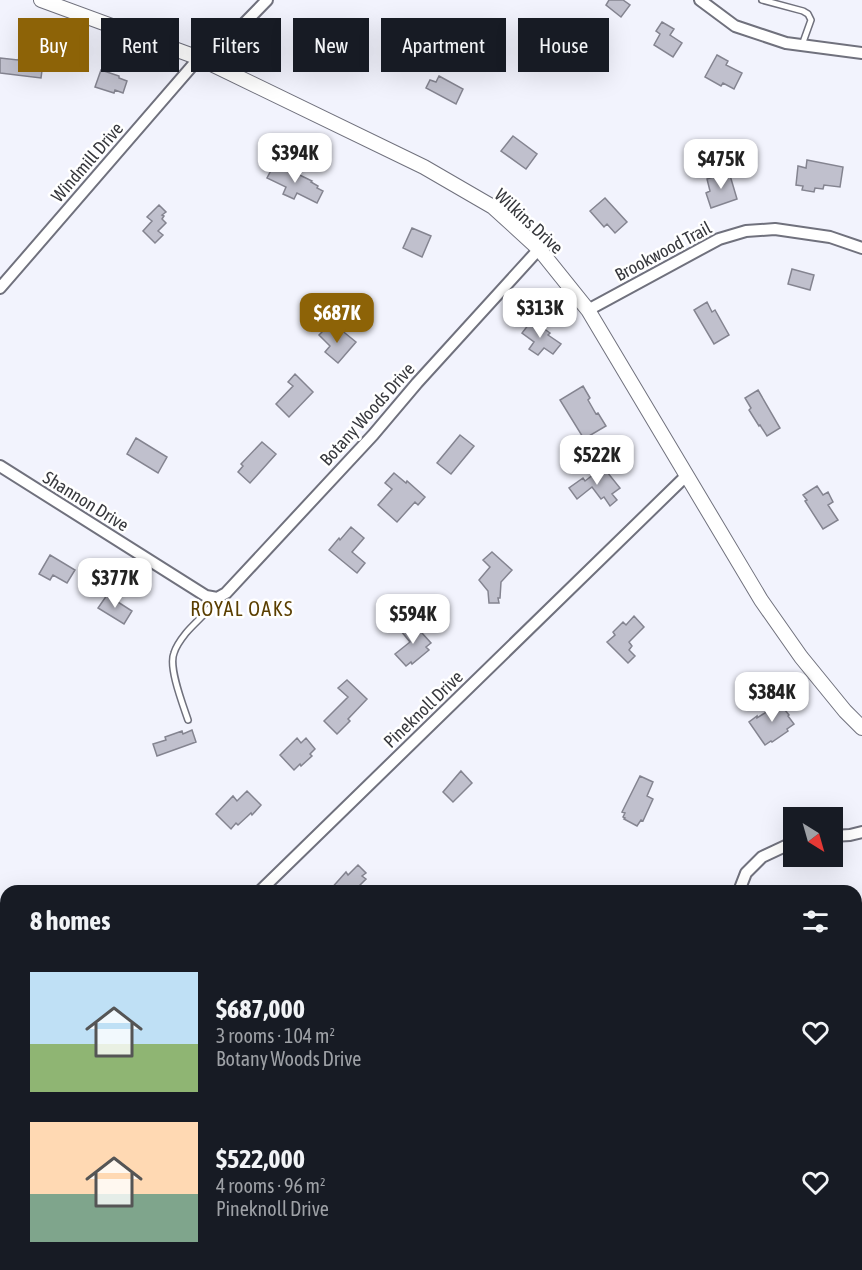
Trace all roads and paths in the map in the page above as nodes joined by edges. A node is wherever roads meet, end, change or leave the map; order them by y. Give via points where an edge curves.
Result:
1 (41, 0) edge
2 (267, 0) edge
3 (700, 0) edge
4 (762, 0) edge
5 (249, 18) edge
6 (802, 45) junction
7 (862, 53) edge
8 (191, 56) edge
9 (195, 72) edge
10 (228, 72) edge
11 (862, 248) edge
12 (538, 249) junction
13 (0, 288) edge
14 (588, 310) junction
15 (0, 466) edge
16 (687, 475) junction
17 (217, 598) junction
18 (188, 720) dead end
19 (862, 728) edge
20 (862, 832) edge
21 (843, 835) edge
22 (783, 847) edge
23 (266, 885) edge
24 (741, 885) edge

1 - 8 street, Wilkins Drive
2 - 5 street, Windmill Drive
3 - 6 street via 735,26 786,44
4 - 6 lane via 808,14 811,20
6 - 7 street
9 - 13 street, Windmill Drive
10 - 12 street, Wilkins Drive via 424,167 493,207
11 - 14 street, Brookwood Trail via 830,237 775,229 746,231 719,239
12 - 14 street, Wilkins Drive
12 - 17 street, Botany Woods Drive via 348,461 226,593
14 - 16 street, Wilkins Drive
15 - 17 street, Shannon Drive via 206,596
16 - 19 street, Wilkins Drive via 761,600 801,657
16 - 23 street, Pineknoll Drive
17 - 18 lane via 186,632 173,654
20 - 21 street
22 - 24 street via 762,857 746,873

